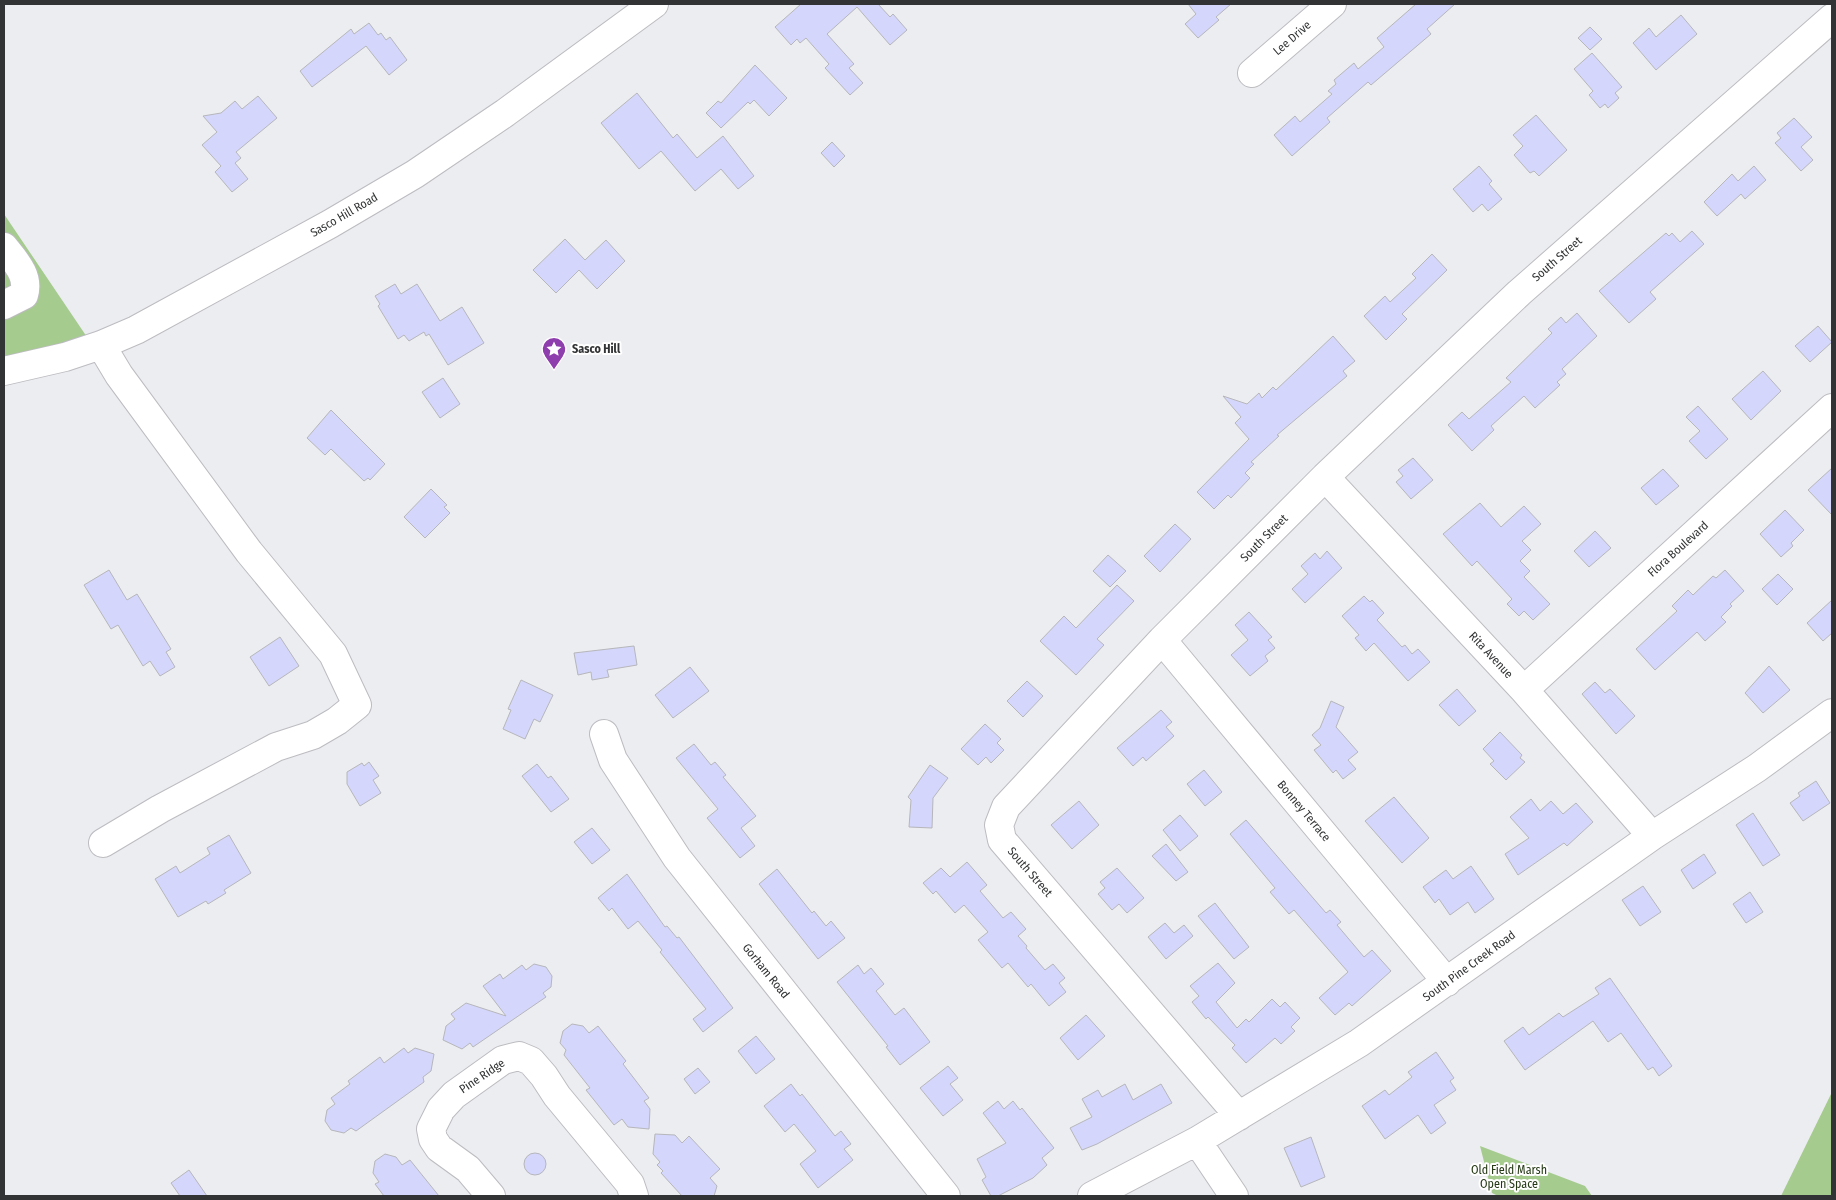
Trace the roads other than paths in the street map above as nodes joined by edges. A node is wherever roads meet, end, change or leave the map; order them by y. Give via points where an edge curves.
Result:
1 (654, 4) edge
2 (1332, 4) edge
3 (1832, 18) edge
4 (1252, 73) dead end
5 (4, 247) edge
6 (4, 306) edge
7 (101, 345) junction
8 (4, 370) edge
9 (1832, 408) edge
10 (1325, 476) junction
11 (1162, 640) junction
12 (1524, 690) junction
13 (1832, 713) edge
14 (604, 734) dead end
15 (1652, 836) junction
16 (103, 843) dead end
17 (1447, 982) junction
18 (1239, 1116) junction
19 (1196, 1141) junction
20 (491, 1196) edge
21 (634, 1196) edge
22 (946, 1196) edge
23 (1092, 1196) edge
24 (1234, 1196) edge

1 - 7 street, Sasco Hill Road via 416,174 136,330
2 - 4 street, Lee Drive
3 - 10 street, South Street via 1519,293
5 - 6 street via 20,268 27,286 24,295
7 - 8 street, Sasco Hill Road via 65,357
7 - 16 street via 118,375 250,552 333,654 357,705 313,735 267,752
9 - 12 street, Flora Boulevard
10 - 11 street, South Street
10 - 12 street, Rita Avenue
11 - 17 street, Bonney Terrace
11 - 18 street, South Street via 1006,807 999,825 1002,840
12 - 15 street, Rita Avenue
13 - 15 street, South Pine Creek Road via 1757,768
14 - 22 street, Gorham Road via 614,760 677,858
15 - 17 street, South Pine Creek Road
17 - 18 street, South Pine Creek Road via 1358,1043
18 - 19 street, South Pine Creek Road
19 - 23 street, South Pine Creek Road
19 - 24 street
20 - 21 street, Pine Ridge via 468,1169 439,1148 431,1129 441,1109 454,1095 504,1060 519,1056 531,1061 544,1076 630,1184

